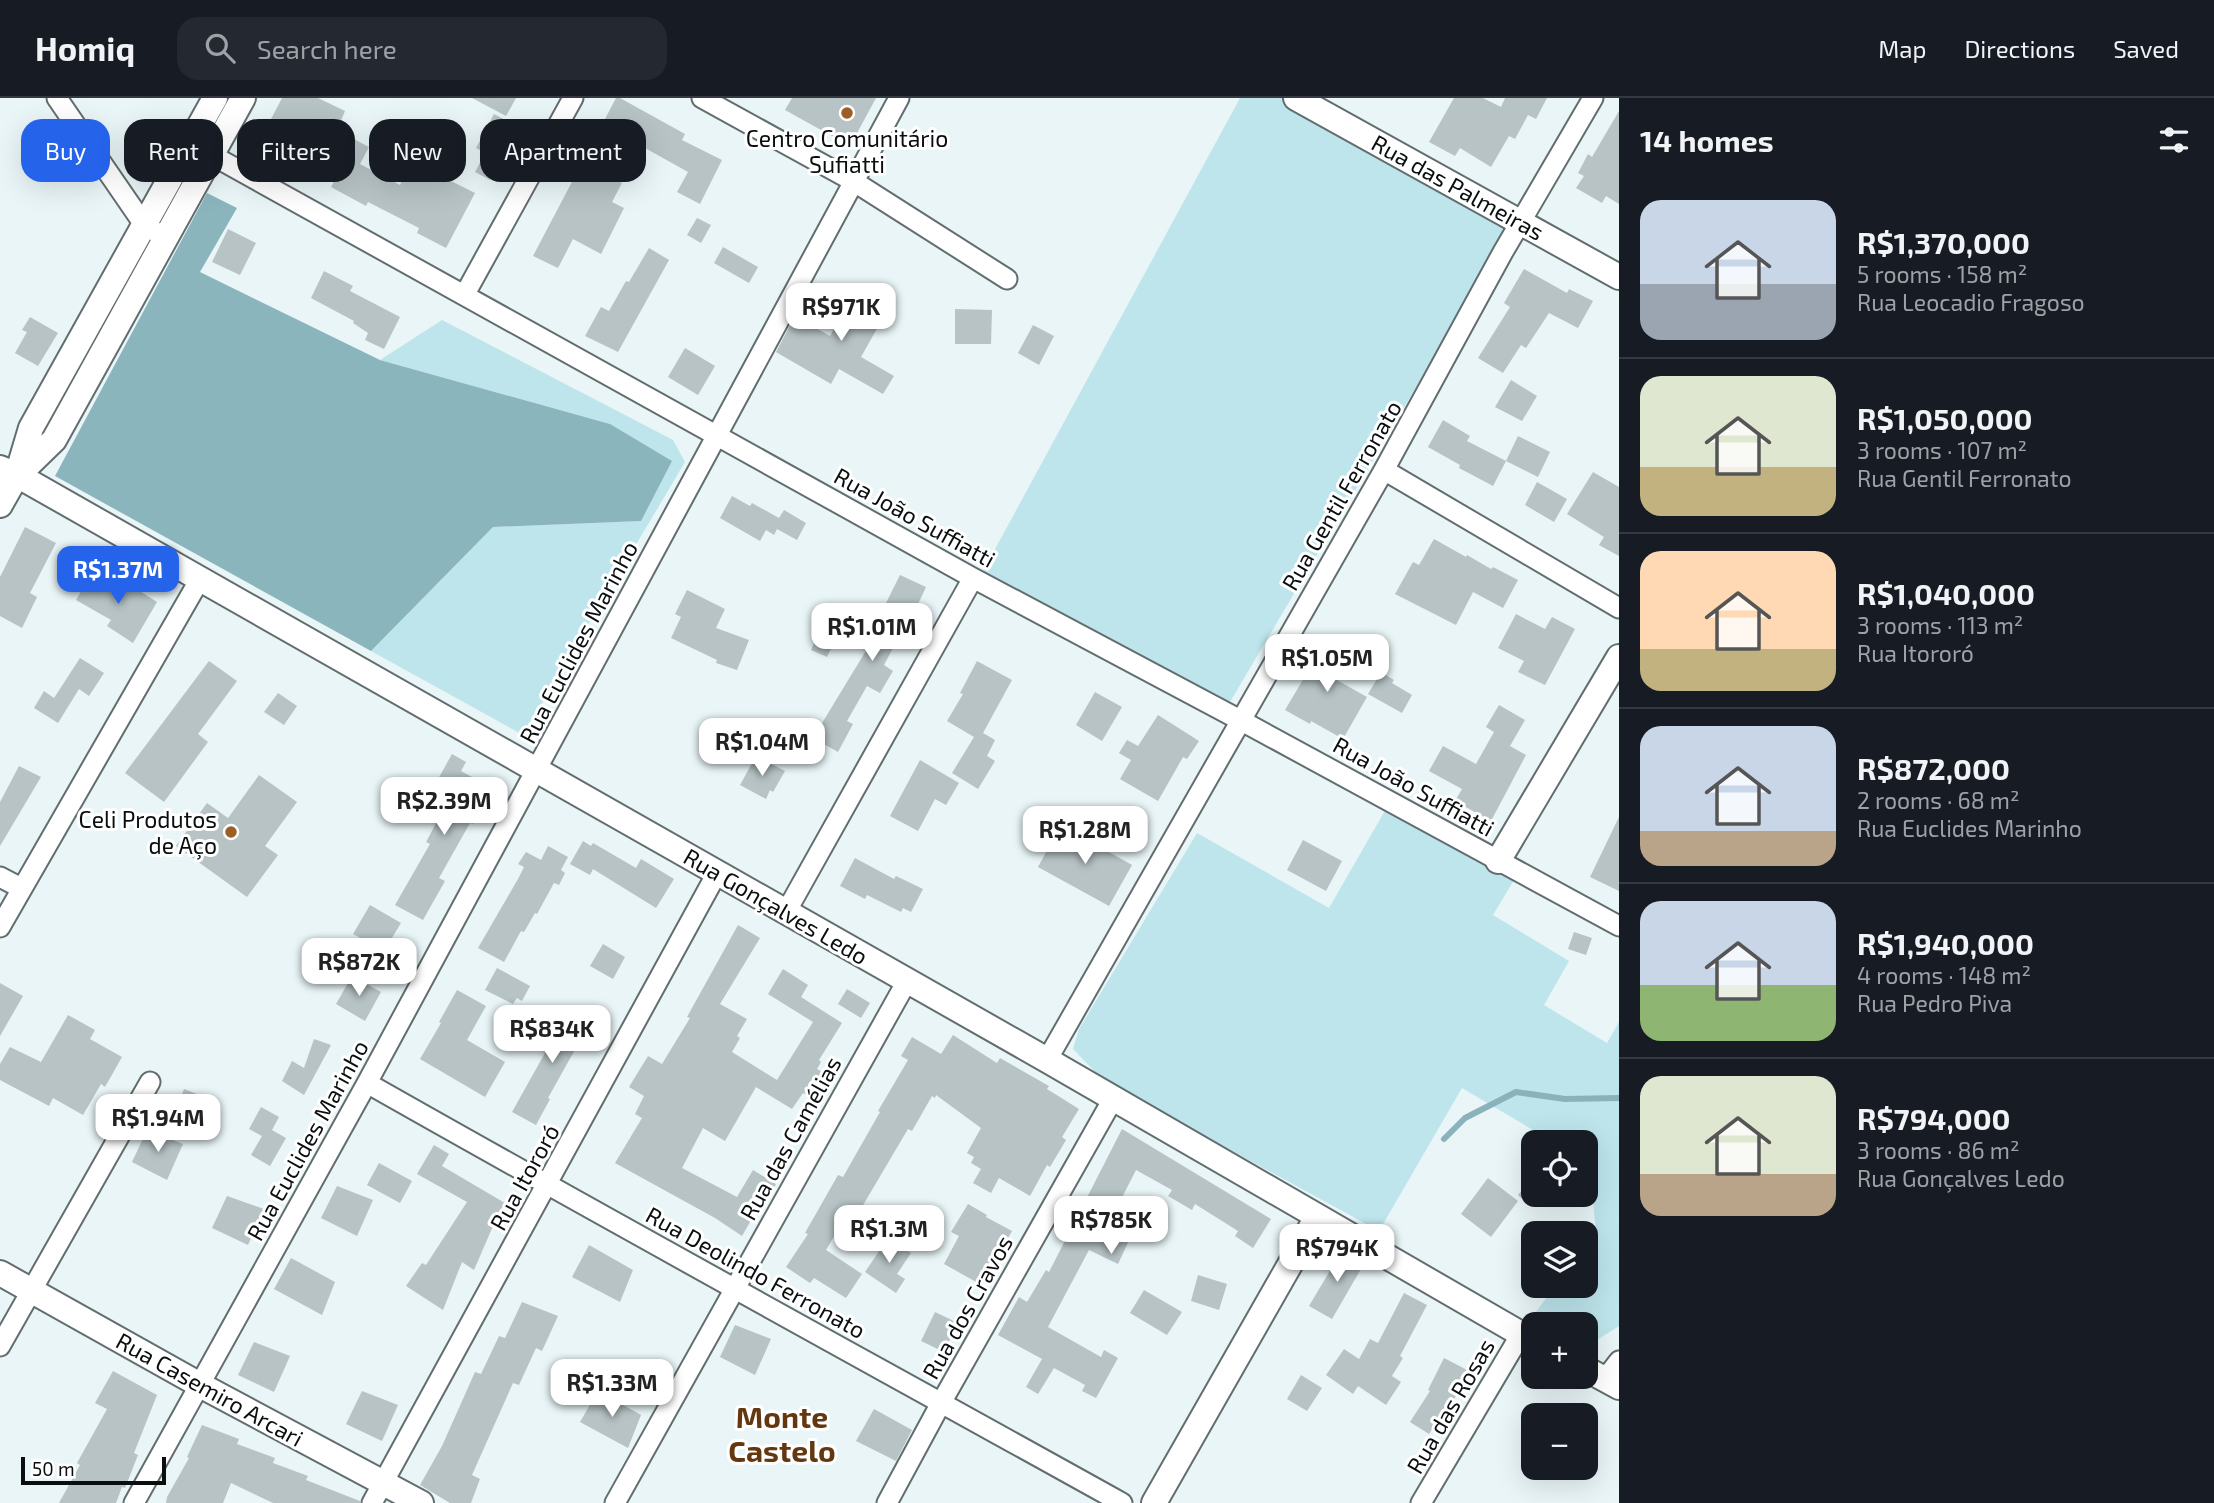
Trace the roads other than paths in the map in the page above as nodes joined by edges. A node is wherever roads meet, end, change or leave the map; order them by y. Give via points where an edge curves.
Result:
1 (57, 98) edge
2 (215, 98) edge
3 (243, 98) edge
4 (573, 98) edge
5 (702, 98) edge
6 (899, 98) edge
7 (1296, 98) edge
8 (1592, 98) edge
9 (209, 119) edge
10 (223, 122) edge
11 (223, 161) edge
12 (853, 181) junction
13 (182, 182) edge
14 (1521, 222) junction
15 (155, 231) junction
16 (1619, 277) edge
17 (1007, 279) dead end
18 (465, 294) junction
19 (78, 345) junction
20 (99, 357) junction
21 (718, 436) junction
22 (0, 456) edge
23 (1384, 470) junction
24 (9, 472) edge
25 (0, 505) edge
26 (973, 578) junction
27 (200, 579) junction
28 (1619, 608) edge
29 (1619, 657) edge
30 (1240, 720) junction
31 (536, 770) junction
32 (1498, 860) junction
33 (717, 873) junction
34 (0, 877) edge
35 (21, 888) junction
36 (786, 912) junction
37 (1619, 926) edge
38 (0, 927) edge
39 (906, 981) junction
40 (1046, 1060) junction
41 (150, 1082) dead end
42 (366, 1083) junction
43 (1113, 1099) junction
44 (547, 1185) junction
45 (1317, 1217) junction
46 (0, 1273) edge
47 (734, 1287) junction
48 (31, 1290) junction
49 (1521, 1334) edge
50 (0, 1346) edge
51 (1521, 1346) edge
52 (200, 1385) junction
53 (941, 1403) junction
54 (377, 1493) edge
55 (134, 1503) edge
56 (421, 1503) edge
57 (615, 1503) edge
58 (887, 1503) edge
59 (1122, 1503) edge
60 (1154, 1503) edge
61 (1421, 1503) edge

1 - 15 street
2 - 9 street
3 - 10 street
4 - 18 street
5 - 12 street
6 - 12 street, Rua Euclides Marinho
7 - 14 street, Rua das Palmeiras
8 - 14 street, Rua Gentil Ferronato
11 - 18 street, Rua João Suffiatti
12 - 17 street
12 - 21 street, Rua Euclides Marinho
13 - 15 street
14 - 16 street, Rua das Palmeiras
14 - 23 street, Rua Gentil Ferronato
15 - 19 street
15 - 20 street
18 - 21 street, Rua João Suffiatti
19 - 20 street
19 - 24 street
20 - 24 street via 54,440
21 - 26 street, Rua João Suffiatti
21 - 31 street, Rua Euclides Marinho
22 - 24 street, Rua Gonçalves Ledo
23 - 28 street
23 - 30 street, Rua Gentil Ferronato
24 - 25 street
24 - 27 street, Rua Gonçalves Ledo
26 - 30 street, Rua João Suffiatti
26 - 36 street
27 - 31 street, Rua Gonçalves Ledo
27 - 35 street
29 - 32 street
30 - 32 street, Rua João Suffiatti
30 - 40 street, Rua Gentil Ferronato
31 - 33 street, Rua Gonçalves Ledo
31 - 42 street, Rua Euclides Marinho
32 - 37 street, Rua João Suffiatti
33 - 36 street, Rua Gonçalves Ledo
33 - 44 street, Rua Itororó
34 - 35 street
35 - 38 street
36 - 39 street, Rua Gonçalves Ledo
39 - 40 street, Rua Gonçalves Ledo
39 - 47 street, Rua das Camélias
40 - 43 street, Rua Gonçalves Ledo
41 - 48 street
42 - 44 street, Rua Deolindo Ferronato
42 - 52 street, Rua Euclides Marinho
43 - 45 street, Rua Gonçalves Ledo
43 - 53 street, Rua dos Cravos
44 - 47 street, Rua Deolindo Ferronato
44 - 54 street, Rua Itororó
45 - 49 street, Rua Gonçalves Ledo
45 - 60 street
46 - 48 street, Rua Casemiro Arcari
47 - 53 street, Rua Deolindo Ferronato
47 - 57 street, Rua das Camélias
48 - 50 street
48 - 52 street, Rua Casemiro Arcari
51 - 61 street, Rua das Rosas
52 - 54 street, Rua Casemiro Arcari
52 - 55 street, Rua Euclides Marinho
53 - 58 street, Rua dos Cravos
53 - 59 street, Rua Deolindo Ferronato
54 - 56 street, Rua Casemiro Arcari

